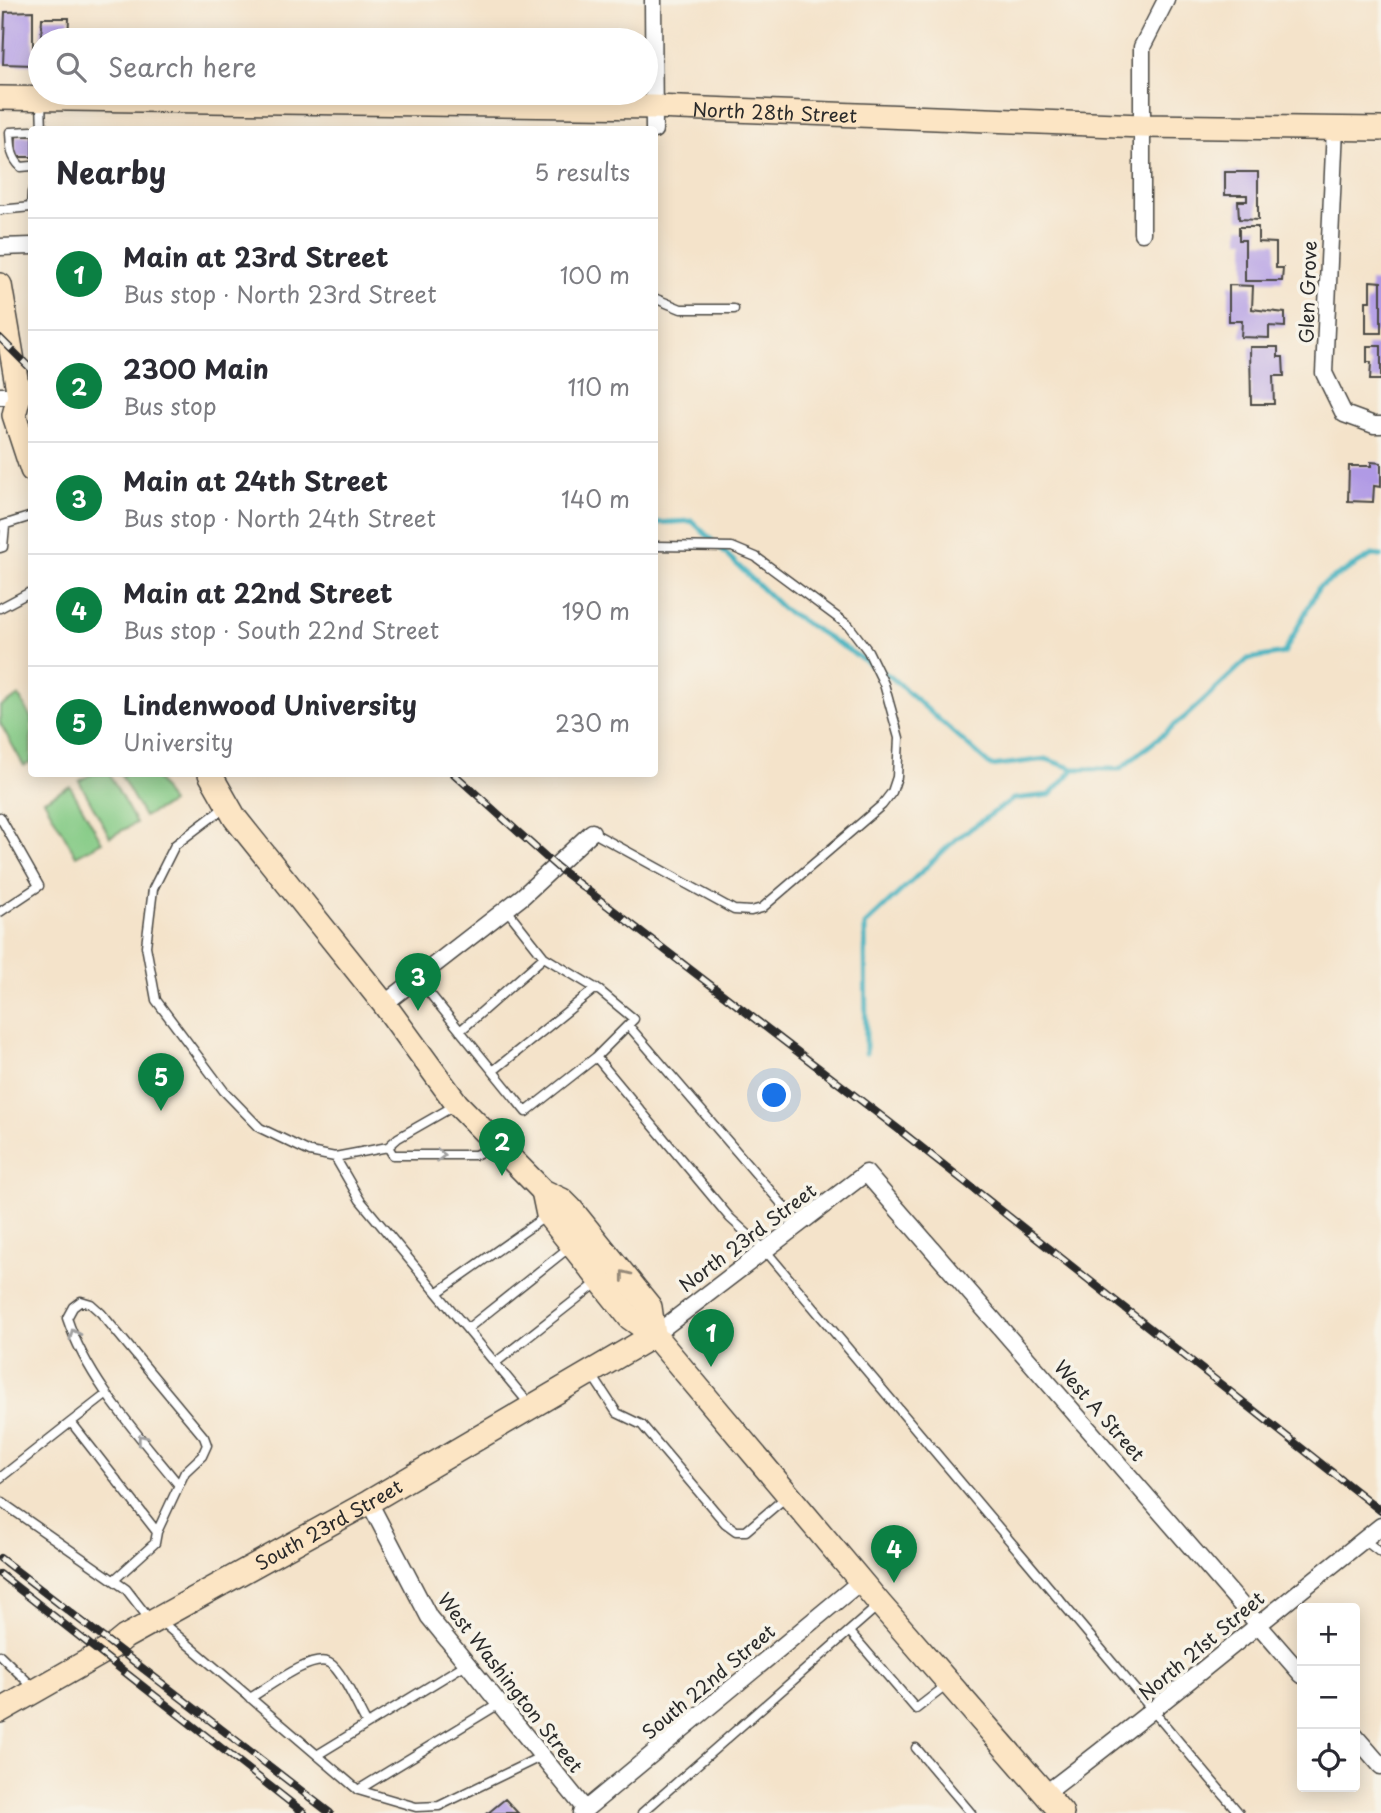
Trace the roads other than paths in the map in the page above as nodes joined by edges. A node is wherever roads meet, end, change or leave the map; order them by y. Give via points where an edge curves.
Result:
1 (653, 0) edge
2 (1166, 0) edge
3 (653, 28) edge
4 (0, 98) edge
5 (28, 99) edge
6 (41, 105) edge
7 (235, 105) edge
8 (654, 118) edge
9 (42, 126) edge
10 (1142, 126) junction
11 (1335, 128) junction
12 (1381, 129) edge
13 (28, 131) edge
14 (28, 166) edge
15 (28, 208) edge
16 (0, 210) edge
17 (1142, 233) dead end
18 (28, 246) edge
19 (0, 247) edge
20 (0, 285) edge
21 (658, 300) edge
22 (734, 309) dead end
23 (17, 400) edge
24 (1381, 425) edge
25 (28, 458) edge
26 (28, 517) edge
27 (2, 526) edge
28 (658, 546) edge
29 (0, 548) edge
30 (28, 594) edge
31 (0, 608) edge
32 (212, 777) edge
33 (228, 805) junction
34 (0, 817) edge
35 (592, 832) joint
36 (507, 910) junction
37 (0, 912) edge
38 (544, 957) junction
39 (418, 979) junction
40 (596, 988) junction
41 (384, 1004) junction
42 (628, 1025) junction
43 (460, 1031) junction
44 (596, 1057) junction
45 (493, 1071) junction
46 (457, 1104) junction
47 (496, 1144) junction
48 (388, 1147) junction
49 (335, 1157) junction
50 (866, 1172) joint
51 (543, 1191) junction
52 (548, 1215) junction
53 (799, 1224) junction
54 (572, 1245) junction
55 (765, 1250) junction
56 (601, 1280) junction
57 (437, 1293) junction
58 (467, 1329) junction
59 (654, 1335) junction
60 (495, 1363) junction
61 (590, 1372) junction
62 (107, 1394) junction
63 (531, 1407) junction
64 (71, 1422) junction
65 (0, 1478) edge
66 (178, 1484) junction
67 (788, 1494) junction
68 (0, 1501) edge
69 (369, 1502) junction
70 (1381, 1526) edge
71 (158, 1532) junction
72 (1364, 1540) junction
73 (1381, 1553) edge
74 (114, 1580) junction
75 (861, 1581) junction
76 (880, 1604) junction
77 (147, 1616) dead end
78 (164, 1624) dead end
79 (1258, 1624) junction
80 (849, 1632) junction
81 (0, 1655) edge
82 (466, 1664) junction
83 (11, 1665) junction
84 (1297, 1669) edge
85 (0, 1672) edge
86 (949, 1683) junction
87 (36, 1690) junction
88 (250, 1698) junction
89 (499, 1704) junction
90 (0, 1711) edge
91 (1154, 1711) junction
92 (367, 1724) junction
93 (1360, 1742) edge
94 (916, 1748) dead end
95 (317, 1755) junction
96 (542, 1756) junction
97 (1381, 1766) edge
98 (358, 1790) junction
99 (1046, 1793) junction
100 (443, 1809) edge
101 (583, 1811) edge
102 (642, 1813) edge
103 (971, 1813) edge
104 (1062, 1813) edge
105 (1239, 1813) edge

1 - 3 street
2 - 10 street via 1142,47
4 - 5 street, North 28th Street
6 - 9 lane
7 - 8 street, North 28th Street
8 - 10 street, North 28th Street
10 - 11 street, North 28th Street
10 - 17 street
11 - 12 street, North 28th Street
11 - 24 street, Glen Grove via 1324,373 1344,414
13 - 14 lane via 10,132 11,153 21,167
15 - 16 lane
18 - 19 street
20 - 23 street
21 - 22 lane via 681,309
23 - 25 street via 14,415
26 - 27 lane
27 - 29 lane
28 - 35 lane via 732,547 756,557 849,626 868,650 884,684 899,738 897,777 882,805 762,908 751,911 734,910
30 - 31 lane
32 - 33 street
33 - 41 street
33 - 49 lane via 175,845 153,889 146,946 156,1000 224,1091 260,1128 310,1152
34 - 37 lane via 39,886
35 - 36 street
36 - 38 lane
36 - 39 street
38 - 40 lane
38 - 43 lane
39 - 41 street
39 - 43 lane
40 - 42 lane via 634,1019
40 - 45 lane
41 - 46 street
42 - 44 lane
42 - 53 lane
43 - 45 lane
44 - 45 lane via 526,1112
44 - 55 lane via 730,1218
46 - 47 street
46 - 48 lane
48 -> 47 lane via 393,1155 475,1155
47 - 51 street
48 - 49 lane
49 - 57 lane via 360,1200
50 - 53 street, North 23rd Street
50 - 79 street, West A Street
51 - 52 street
59 -> 51 street via 650,1307 571,1209
52 - 54 street
52 - 57 lane
53 - 55 street, North 23rd Street
54 - 56 street
54 - 58 lane
55 - 59 street, North 23rd Street
55 - 91 lane
56 - 59 street via 630,1318
56 - 60 lane
57 - 58 lane
58 - 60 lane
59 - 61 street, South 23rd Street
59 - 67 street
60 - 63 lane
61 - 63 street, South 23rd Street
61 - 67 lane via 617,1413 642,1425 736,1531 746,1531
62 - 64 lane
66 -> 62 lane
62 -> 66 lane via 67,1318 81,1301 101,1313 204,1437 207,1445 202,1457
63 - 69 street, South 23rd Street
64 - 65 lane
64 - 71 lane
66 - 71 lane
67 - 75 street
68 - 74 lane
69 - 82 street, West Washington Street via 429,1617
69 - 87 street, South 23rd Street
70 - 72 street, North 21st Street
71 - 74 lane via 155,1544
72 - 73 lane
72 - 79 street, North 21st Street
74 - 77 lane
75 - 76 street
75 - 101 street, South 22nd Street
76 - 80 lane
76 - 86 street
78 - 88 lane
79 - 84 street, West A Street
79 - 91 street, North 21st Street
80 - 86 lane via 916,1709
80 - 102 lane
81 - 83 lane
82 - 89 street, West Washington Street
82 - 92 lane
83 - 85 lane
83 - 87 lane
86 - 99 street
87 - 90 street, South 23rd Street
88 - 92 lane via 305,1665 330,1663
88 - 95 lane
89 - 96 street, West Washington Street
89 - 98 lane
91 - 99 street, North 21st Street
91 - 105 lane
92 - 95 lane
93 - 97 street
94 - 103 lane
95 - 98 lane
96 - 100 lane
96 - 101 street, West Washington Street
98 - 100 lane via 416,1807
99 - 104 street

